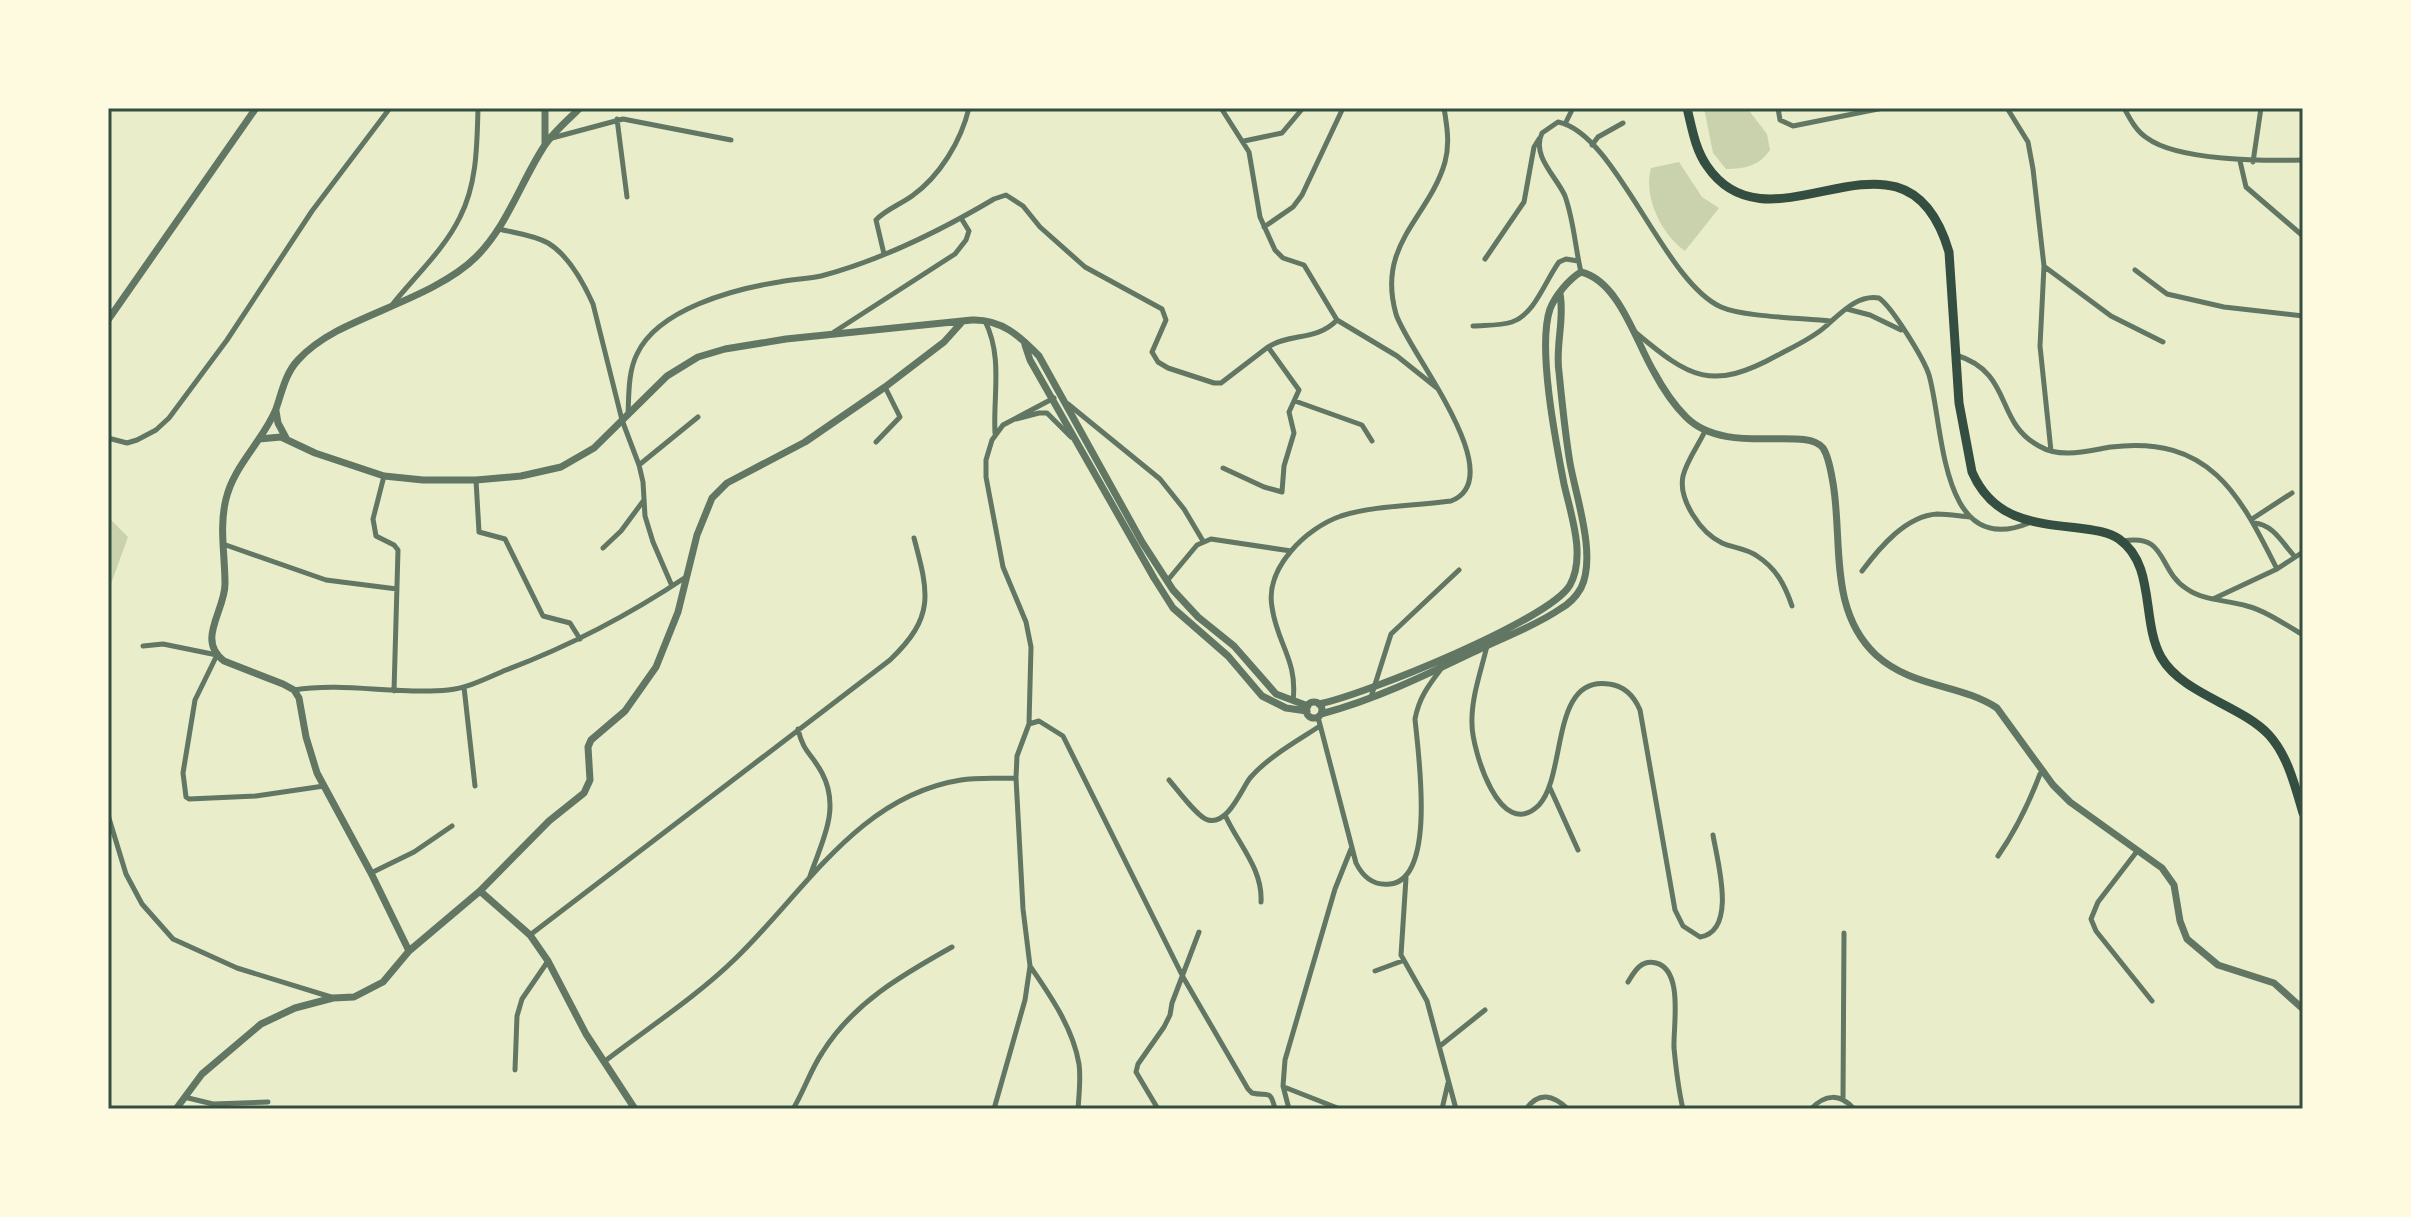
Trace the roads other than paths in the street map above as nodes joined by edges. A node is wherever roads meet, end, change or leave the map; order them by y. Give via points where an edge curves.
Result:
1 (256, 108) edge
2 (390, 108) edge
3 (478, 108) edge
4 (545, 108) edge
5 (580, 108) edge
6 (969, 108) edge
7 (1221, 108) edge
8 (1303, 108) edge
9 (1343, 108) edge
10 (1444, 108) edge
11 (1573, 108) edge
12 (1687, 108) edge
13 (1778, 108) edge
14 (1883, 108) edge
15 (2007, 108) edge
16 (2124, 108) edge
17 (2261, 108) edge
18 (617, 119) junction
19 (1623, 123) dead end
20 (1565, 124) junction
21 (1539, 139) junction
22 (731, 140) dead end
23 (548, 141) junction
24 (1244, 141) junction
25 (1592, 145) junction
26 (2303, 160) edge
27 (2240, 161) junction
28 (2253, 162) junction
29 (627, 197) dead end
30 (961, 218) junction
31 (1264, 227) junction
32 (499, 229) junction
33 (2303, 236) edge
34 (884, 254) junction
35 (1485, 259) dead end
36 (1578, 261) junction
37 (2044, 266) junction
38 (2135, 270) dead end
39 (1581, 272) junction
40 (1560, 294) junction
41 (391, 307) junction
42 (1847, 309) junction
43 (2303, 316) edge
44 (108, 320) edge
45 (985, 320) junction
46 (1337, 320) junction
47 (1831, 321) junction
48 (962, 322) junction
49 (1473, 326) dead end
50 (1902, 331) junction
51 (1635, 332) junction
52 (829, 335) junction
53 (2163, 342) dead end
54 (1268, 347) junction
55 (1955, 355) junction
56 (885, 387) junction
57 (1442, 393) junction
58 (1056, 397) junction
59 (1551, 398) junction
60 (1562, 398) junction
61 (1295, 401) junction
62 (276, 408) junction
63 (698, 417) dead end
64 (625, 418) junction
65 (1007, 422) junction
66 (1705, 431) junction
67 (995, 435) junction
68 (108, 438) edge
69 (286, 438) junction
70 (259, 439) junction
71 (1372, 441) dead end
72 (876, 442) dead end
73 (1078, 444) junction
74 (2051, 451) junction
75 (639, 465) junction
76 (1223, 468) dead end
77 (384, 476) junction
78 (476, 480) junction
79 (2292, 493) dead end
80 (645, 499) junction
81 (1971, 517) junction
82 (1582, 521) junction
83 (2253, 521) junction
84 (2030, 522) junction
85 (1572, 523) junction
86 (914, 538) dead end
87 (1203, 541) junction
88 (2121, 541) junction
89 (223, 544) junction
90 (603, 548) dead end
91 (1291, 551) junction
92 (2303, 552) edge
93 (2295, 557) junction
94 (2277, 569) junction
95 (1459, 570) dead end
96 (1862, 571) dead end
97 (687, 576) junction
98 (1167, 582) junction
99 (672, 586) junction
100 (1160, 588) junction
101 (397, 589) junction
102 (2213, 599) junction
103 (1792, 606) dead end
104 (1213, 628) junction
105 (2303, 635) edge
106 (1206, 637) junction
107 (580, 639) junction
108 (1488, 641) junction
109 (143, 646) dead end
110 (1452, 654) junction
111 (217, 655) junction
112 (1443, 667) junction
113 (1262, 680) junction
114 (464, 687) junction
115 (1255, 688) junction
116 (1374, 688) junction
117 (294, 690) junction
118 (394, 691) junction
119 (1371, 697) junction
120 (1293, 701) junction
121 (1319, 704) junction
122 (1307, 708) junction
123 (1320, 719) junction
124 (1029, 724) junction
125 (798, 729) junction
126 (784, 739) junction
127 (801, 746) junction
128 (2044, 771) junction
129 (1016, 778) junction
130 (1169, 780) dead end
131 (324, 786) junction
132 (475, 786) dead end
133 (1550, 787) junction
134 (2303, 813) edge
135 (108, 815) edge
136 (1225, 815) junction
137 (452, 826) dead end
138 (1713, 835) dead end
139 (1352, 849) junction
140 (2138, 849) junction
141 (1578, 850) dead end
142 (1998, 856) dead end
143 (371, 873) junction
144 (809, 877) junction
145 (1406, 877) junction
146 (480, 891) junction
147 (1261, 902) dead end
148 (1199, 932) dead end
149 (1844, 933) dead end
150 (530, 935) junction
151 (952, 947) dead end
152 (409, 951) junction
153 (548, 961) junction
154 (1402, 961) junction
155 (1030, 966) junction
156 (1375, 971) dead end
157 (1183, 977) junction
158 (1628, 982) dead end
159 (333, 998) junction
160 (2152, 1001) dead end
161 (2303, 1009) edge
162 (1485, 1010) dead end
163 (1440, 1046) junction
164 (605, 1061) junction
165 (515, 1070) dead end
166 (1448, 1082) junction
167 (1283, 1086) junction
168 (184, 1097) junction
169 (1843, 1099) junction
170 (268, 1102) dead end
171 (176, 1109) edge
172 (635, 1109) edge
173 (793, 1109) edge
174 (994, 1109) edge
175 (1078, 1109) edge
176 (1158, 1109) edge
177 (1275, 1109) edge
178 (1289, 1109) edge
179 (1340, 1109) edge
180 (1442, 1109) edge
181 (1456, 1109) edge
182 (1526, 1109) edge
183 (1568, 1109) edge
184 (1683, 1109) edge
185 (1811, 1109) edge
186 (1854, 1109) edge

1 - 44 street
2 - 68 street via 169,418 137,440
3 - 41 street via 477,153 461,216
4 - 23 street
5 - 23 street
6 - 34 street via 954,146 930,180 876,220
7 - 24 street
8 - 24 street via 1282,133
9 - 31 street via 1302,195
10 - 57 street via 1445,162 1403,238 1392,289 1400,326
11 - 20 street
12 - 55 highway via 1700,155 1716,178 1736,193 1779,200 1865,182 1893,186 1920,200 1943,232 1949,252
13 - 14 street via 1780,120 1793,126
15 - 37 street via 2031,153
16 - 27 street via 2138,131 2153,142
17 - 28 street
18 - 22 street
18 - 23 street
18 - 29 street
19 - 25 street
20 - 21 street via 1554,124
20 - 25 street
21 - 35 street via 1524,202
21 - 36 street via 1549,171 1566,199
23 - 32 street
24 - 31 street
25 - 47 street via 1679,268 1710,301 1728,310
26 - 28 street
27 - 28 street
27 - 33 street via 2246,187
30 - 34 street
30 - 52 street via 969,231 955,254
30 - 54 street via 994,199 1013,198 1085,267 1162,309 1166,320 1152,354 1168,368 1221,383
31 - 46 street via 1279,255 1308,269
32 - 41 street via 464,266
32 - 64 street via 547,242 587,290
34 - 64 street via 821,276 742,291 662,322 636,354
36 - 39 street
36 - 49 street via 1559,262 1518,319
37 - 53 street via 2111,316
37 - 74 street via 2040,346
38 - 43 street via 2167,294
39 - 40 street
39 - 51 street via 1601,282
40 - 59 street via 1545,334
40 - 60 street via 1557,348
41 - 62 street via 336,332 297,360
42 - 47 street
42 - 50 street
42 - 50 street via 1862,299 1879,298 1893,311
45 - 48 street
45 - 58 street via 1010,330 1039,356
45 - 67 street via 996,366
46 - 54 street via 1311,336 1283,339
46 - 57 street via 1397,356
47 - 51 street via 1758,366 1723,377 1687,371
48 - 52 street
48 - 56 street
50 - 81 street via 1928,373 1950,484
51 - 66 street via 1653,372 1687,418
52 - 64 street via 698,357 667,376
54 - 61 street via 1299,388
55 - 74 street via 1983,366 2022,433
55 - 84 highway via 1976,483 1997,506
56 - 72 street via 900,417
56 - 97 street via 805,442 719,490 697,535
57 - 91 street via 1469,462 1465,492 1451,501 1342,516
58 - 65 street
58 - 73 street
58 - 87 street via 1153,471
58 - 98 street
59 - 60 street
59 - 85 street
60 - 82 street
61 - 71 street via 1358,423
61 - 76 street via 1289,412 1294,433 1281,493
62 - 69 street
62 - 70 street
63 - 75 street
64 - 75 street
64 - 78 street via 594,448 561,467
65 - 67 street
65 - 73 street via 1047,413
66 - 103 street via 1682,481 1689,508 1715,539 1757,555 1775,571
66 - 128 street via 1735,439 1810,440 1822,448 1836,498 1842,595 1865,643 1908,676 1997,708
67 - 124 street via 986,477 1006,577 1031,640
69 - 70 street
69 - 77 street
70 - 89 street via 229,488
73 - 100 street
74 - 83 street via 2131,445 2176,451 2213,470
75 - 80 street
77 - 78 street
77 - 101 street via 373,519 376,536 398,550
78 - 107 street via 479,532 508,543 543,616 570,623
79 - 83 street
80 - 90 street
80 - 99 street via 653,542
81 - 84 street via 2000,529
81 - 96 street via 1938,514 1909,523
82 - 85 street
82 - 108 street via 1586,571 1576,595 1559,611
83 - 93 street via 2272,529
83 - 94 street
84 - 88 highway via 2094,530
85 - 108 street via 1576,564 1562,597
86 - 125 street via 926,598 917,630 890,660
87 - 91 street
87 - 98 street
88 - 102 street via 2137,538 2152,544 2180,584
88 - 134 highway via 2139,566 2162,658 2182,678 2266,732 2285,759
89 - 101 street via 326,580
89 - 111 street via 225,594 210,637
91 - 120 street via 1275,576 1271,606 1295,676
92 - 93 street
93 - 94 street
94 - 102 street
95 - 116 street via 1391,634
97 - 99 street
97 - 146 street via 656,667 625,711 591,740 590,780 584,793 541,828
98 - 100 street
98 - 104 street
99 - 107 street
100 - 106 street via 1173,608
101 - 118 street
102 - 105 street via 2254,608
104 - 106 street
104 - 113 street
106 - 115 street
107 - 114 street
108 - 110 street
108 - 112 street
108 - 133 street via 1472,727 1493,793 1502,807 1517,813 1540,804
109 - 111 street via 163,644
110 - 112 street
110 - 116 street
111 - 117 street
111 - 131 street via 195,700 183,773 186,797 256,796
112 - 119 street
112 - 145 street via 1421,695 1415,719 1421,813 1417,859
113 - 115 street
113 - 120 street
114 - 118 street
114 - 132 street
115 - 122 street via 1278,706
116 - 119 street
116 - 121 street
117 - 118 street
117 - 131 street
119 - 123 street
120 - 122 street
121 - 122 street
121 - 123 street
122 - 123 street via 1310,717
123 - 136 street via 1261,767
123 - 139 street
124 - 129 street via 1017,756
124 - 157 street via 1039,721 1063,736
125 - 126 street
125 - 127 street
126 - 127 street
126 - 150 street
127 - 144 street via 820,770 832,805
128 - 140 street via 2070,802
128 - 142 street
129 - 144 street via 964,779 898,803 876,814
129 - 155 street
130 - 136 street via 1204,818
131 - 143 street
133 - 138 street via 1572,700 1595,684 1614,684 1631,694 1640,710 1675,910 1683,926 1700,937 1716,928 1723,908
133 - 141 street
135 - 159 street via 126,874 142,904 173,939 237,968
136 - 147 street via 1258,875
137 - 143 street
139 - 145 street via 1360,871 1375,883 1386,885
139 - 167 street via 1335,889 1285,1060
140 - 160 street via 2091,919
140 - 161 street via 2174,885 2183,932 2196,948 2218,965 2274,983
143 - 152 street
144 - 164 street via 733,961
145 - 154 street
146 - 150 street
146 - 152 street
148 - 157 street
149 - 169 street
150 - 153 street
151 - 173 street via 859,1007 824,1050
152 - 159 street via 371,990
153 - 164 street
153 - 165 street via 522,999
154 - 156 street
154 - 163 street via 1427,1001
155 - 174 street
155 - 175 street via 1072,1040 1079,1066
157 - 176 street via 1170,1015 1136,1072
157 - 177 street via 1248,1089 1267,1093
158 - 184 street via 1648,962 1669,973
159 - 168 street via 261,1024 202,1074
162 - 163 street
163 - 166 street
164 - 172 street
166 - 180 street
166 - 181 street
167 - 178 street
167 - 179 street
168 - 170 street via 213,1104
168 - 171 street
169 - 185 street via 1828,1097
169 - 186 street
182 - 183 street via 1542,1096 1553,1097

